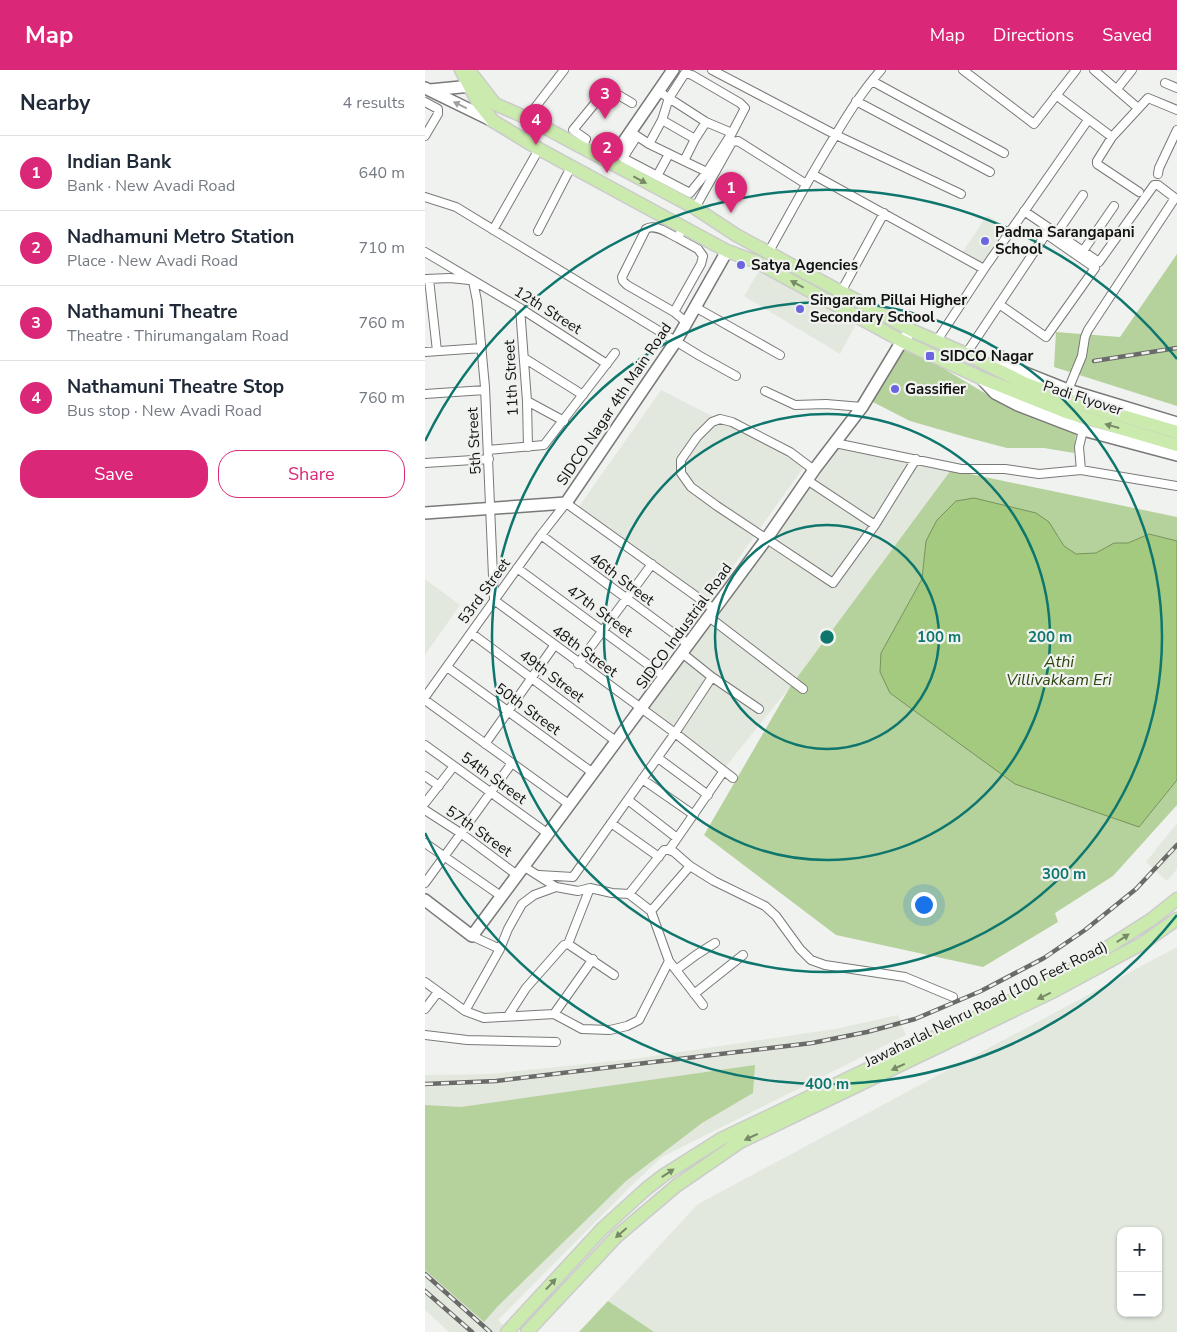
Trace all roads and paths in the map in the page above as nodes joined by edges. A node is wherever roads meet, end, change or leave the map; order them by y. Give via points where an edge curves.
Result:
1 (461, 70) edge
2 (469, 70) edge
3 (553, 70) edge
4 (673, 70) edge
5 (712, 70) edge
6 (881, 70) edge
7 (963, 70) edge
8 (1094, 70) edge
9 (1132, 70) edge
10 (1072, 71) edge
11 (562, 73) edge
12 (872, 81) junction
13 (1165, 83) dead end
14 (474, 84) junction
15 (1177, 88) edge
16 (427, 89) edge
17 (1117, 89) junction
18 (658, 91) junction
19 (1056, 95) junction
20 (669, 98) junction
21 (856, 101) junction
22 (425, 102) edge
23 (633, 103) dead end
24 (496, 104) junction
25 (1138, 108) junction
26 (1177, 110) edge
27 (490, 117) junction
28 (527, 118) junction
29 (662, 120) junction
30 (1087, 120) junction
31 (706, 122) junction
32 (1177, 130) edge
33 (732, 133) junction
34 (634, 134) junction
35 (836, 135) junction
36 (425, 136) edge
37 (1112, 137) junction
38 (695, 139) junction
39 (649, 144) junction
40 (582, 147) junction
41 (539, 149) junction
42 (1004, 153) dead end
43 (669, 154) junction
44 (683, 161) junction
45 (609, 163) junction
46 (571, 167) junction
47 (707, 172) junction
48 (990, 172) dead end
49 (811, 174) junction
50 (1158, 174) dead end
51 (657, 176) junction
52 (806, 184) junction
53 (1139, 192) dead end
54 (961, 194) dead end
55 (1083, 195) dead end
56 (425, 197) edge
57 (1114, 206) dead end
58 (695, 208) junction
59 (1024, 212) junction
60 (885, 213) junction
61 (493, 230) junction
62 (538, 231) dead end
63 (681, 232) junction
64 (1057, 233) junction
65 (727, 251) junction
66 (1083, 251) junction
67 (425, 252) edge
68 (769, 253) junction
69 (984, 269) junction
70 (427, 279) edge
71 (473, 281) junction
72 (841, 292) junction
73 (999, 304) junction
74 (695, 307) junction
75 (520, 308) junction
76 (674, 312) junction
77 (686, 322) junction
78 (913, 331) junction
79 (676, 341) junction
80 (903, 341) junction
81 (936, 342) junction
82 (482, 348) junction
83 (437, 351) junction
84 (425, 352) edge
85 (615, 354) dead end
86 (966, 354) junction
87 (780, 355) dead end
88 (524, 358) junction
89 (607, 364) junction
90 (995, 368) junction
91 (736, 376) dead end
92 (981, 378) junction
93 (485, 390) junction
94 (1068, 390) junction
95 (765, 391) dead end
96 (425, 394) edge
97 (583, 395) junction
98 (527, 401) junction
99 (861, 406) junction
100 (564, 421) junction
101 (1177, 423) edge
102 (1083, 430) junction
103 (1177, 432) edge
104 (835, 443) junction
105 (1177, 445) edge
106 (528, 447) junction
107 (488, 450) junction
108 (1177, 455) edge
109 (916, 459) junction
110 (489, 460) junction
111 (425, 463) edge
112 (814, 470) junction
113 (1081, 470) junction
114 (807, 480) junction
115 (1177, 486) edge
116 (566, 503) junction
117 (490, 508) junction
118 (425, 513) edge
119 (875, 525) junction
120 (541, 534) junction
121 (767, 538) junction
122 (652, 564) junction
123 (517, 568) junction
124 (625, 599) junction
125 (493, 600) junction
126 (711, 613) junction
127 (603, 630) junction
128 (471, 633) junction
129 (554, 646) junction
130 (685, 649) junction
131 (578, 664) junction
132 (447, 667) junction
133 (665, 677) junction
134 (712, 677) junction
135 (532, 679) junction
136 (803, 689) dead end
137 (425, 698) edge
138 (641, 709) junction
139 (759, 709) dead end
140 (509, 711) junction
141 (675, 733) junction
142 (617, 742) junction
143 (485, 744) junction
144 (425, 745) edge
145 (658, 758) junction
146 (512, 763) junction
147 (454, 766) junction
148 (723, 772) junction
149 (593, 773) junction
150 (425, 776) edge
151 (733, 778) dead end
152 (642, 779) junction
153 (439, 786) junction
154 (491, 794) junction
155 (708, 795) junction
156 (628, 800) junction
157 (425, 803) edge
158 (570, 805) junction
159 (425, 810) edge
160 (694, 815) junction
161 (611, 822) junction
162 (547, 833) junction
163 (461, 834) junction
164 (677, 838) junction
165 (425, 843) edge
166 (669, 850) junction
167 (445, 857) junction
168 (659, 858) junction
169 (691, 866) junction
170 (520, 870) junction
171 (539, 874) junction
172 (425, 883) edge
173 (557, 887) junction
174 (590, 888) junction
175 (629, 894) junction
176 (501, 896) junction
177 (1177, 899) edge
178 (425, 900) edge
179 (651, 911) junction
180 (1177, 919) edge
181 (472, 936) junction
182 (715, 943) dead end
183 (568, 944) junction
184 (500, 949) junction
185 (743, 955) dead end
186 (593, 959) junction
187 (669, 961) junction
188 (676, 970) junction
189 (614, 975) dead end
190 (425, 982) edge
191 (438, 992) junction
192 (694, 994) junction
193 (953, 997) dead end
194 (703, 1005) dead end
195 (425, 1009) edge
196 (465, 1011) junction
197 (554, 1014) junction
198 (508, 1016) junction
199 (425, 1035) edge
200 (556, 1042) dead end
201 (528, 1331) edge
202 (507, 1332) edge

1 - 14 main road
2 - 14 main road
3 - 11 street
4 - 18 street
5 - 35 street
6 - 12 street
7 - 19 street via 1034,124
8 - 17 street
9 - 17 street
10 - 19 street
11 - 28 street
12 - 21 street
12 - 42 street
13 - 15 street
14 - 16 street
14 - 24 main road
14 - 27 main road via 478,102
27 -> 16 street
17 - 25 street
18 - 20 street
18 - 34 street
19 - 30 street
20 - 29 street
20 - 31 street
20 - 33 street via 685,73 692,75 745,108
21 - 35 street
21 - 48 street
22 - 36 street via 438,109 438,114
23 - 40 street via 611,90 605,90 573,130 586,139
24 - 27 main road
24 - 28 main road, Padi Flyover
25 - 26 street via 1148,98
25 - 37 street
27 - 41 main road, Padi Flyover
28 - 40 main road, Padi Flyover
29 - 38 street
29 - 39 street
30 - 37 street
30 - 59 street
31 - 33 street
31 - 38 street
32 - 50 street
33 - 47 street
34 - 39 street
34 - 45 street
34 - 51 street via 623,158
35 - 49 street
35 - 54 street
37 - 53 street via 1097,163
38 - 44 street
39 - 43 street
40 - 45 main road, Padi Flyover
41 - 46 main road, Padi Flyover
41 - 61 street
43 - 44 street
43 - 51 street
44 - 47 street
45 -> 58 main road, Padi Flyover
46 - 62 street
46 - 63 main road, Padi Flyover
47 - 51 street via 689,193
49 - 52 street
49 - 60 street
52 - 58 street via 738,141 732,142
52 - 68 street
55 - 64 street
56 - 61 street via 456,207
57 - 66 street
58 - 68 main road, Padi Flyover
59 - 64 street
59 - 69 street
60 - 69 street
60 - 72 street
61 - 79 street
63 - 65 main road, Padi Flyover
63 - 76 street via 703,256
63 - 76 street via 649,226 622,277 627,285
64 - 66 street
65 - 74 street, SIDCO Nagar 4th Main Road
80 -> 65 main road, Padi Flyover via 757,262
66 - 94 street via 1099,262 1154,185 1174,197 1085,337 1082,356
67 - 71 street, 12th Street
68 - 72 main road, Padi Flyover
69 - 81 street
70 - 71 street
70 - 83 street
71 - 75 street, 12th Street
71 - 82 street, 5th Street
72 - 78 main road, Padi Flyover
73 - 73 street via 1046,337 1095,268 1046,234
73 - 86 street
74 - 77 street, SIDCO Nagar 4th Main Road
74 - 87 street
75 - 88 street, 11th Street
75 - 89 street, 12th Street
76 - 77 street
77 - 79 street, SIDCO Nagar 4th Main Road
78 - 80 street, SIDCO Industrial Road
78 - 81 main road, Padi Flyover
79 - 91 street
79 - 116 street, SIDCO Nagar 4th Main Road
80 - 92 main road, Padi Flyover
80 - 99 street, SIDCO Industrial Road
81 - 86 main road, Padi Flyover
82 - 83 street
82 - 93 street, 5th Street
83 - 84 street
85 - 89 street
86 - 90 main road, Padi Flyover
88 - 97 street
88 - 98 street, 11th Street
89 - 97 street
90 - 94 street via 1003,364
90 - 103 main road, Padi Flyover via 1072,401
92 - 102 street via 995,393 1018,406
105 -> 92 main road, Padi Flyover via 1066,412
93 - 96 street
93 - 107 street, 5th Street
94 - 101 street
95 - 99 street via 795,405
97 - 100 street
98 - 100 street
98 - 106 street, 11th Street
99 - 104 street, SIDCO Industrial Road
100 - 106 street via 544,445
102 - 108 street
102 - 113 street via 1079,447
104 - 109 street
104 - 112 street, SIDCO Industrial Road
106 - 107 street
107 - 110 street, 5th Street
109 - 113 street via 961,469 1005,469 1039,474
109 - 119 street
110 - 111 street
110 - 117 street, 5th Street
112 - 114 street, SIDCO Industrial Road
112 - 121 street via 790,452 720,419 702,432 681,460 681,473 691,487
113 - 115 street
114 - 119 street
114 - 121 street, SIDCO Industrial Road
116 - 117 street, SIDCO Nagar 4th Main Road
116 - 120 street, 53rd Street
116 - 122 street
117 - 118 street, SIDCO Nagar 4th Main Road
117 - 125 street, 5th Street
119 - 121 street via 833,583
120 - 123 street, 53rd Street
120 - 124 street, 46th Street
121 - 126 street, SIDCO Industrial Road
122 - 124 street
122 - 126 street
123 - 125 street, 53rd Street
123 - 127 street, 47th Street
124 - 127 street
124 - 130 street, 46th Street
125 - 128 street, 53rd Street
125 - 129 street, 48th Street
126 - 130 street, SIDCO Industrial Road
126 - 136 street
127 - 131 street
127 - 133 street, 47th Street
128 - 132 street, 53rd Street
128 - 135 street, 49th Street
129 - 131 street, 48th Street
129 - 135 street
130 - 133 street, SIDCO Industrial Road
130 - 134 street, 46th Street
131 - 138 street, 48th Street
132 - 137 street, 53rd Street
132 - 140 street, 50th Street
133 - 138 street, SIDCO Industrial Road
134 - 139 street, 46th Street
134 - 141 street
135 - 140 street
135 - 142 street, 49th Street
137 - 143 street
138 - 141 street, 48th Street
138 - 142 street, SIDCO Industrial Road
140 - 143 street
140 - 149 street, 50th Street
141 - 145 street
141 - 148 street, 48th Street
142 - 149 street, SIDCO Industrial Road
143 - 146 street
144 - 147 street, 54th Street
145 - 152 street
145 - 155 street
146 - 154 street
146 - 158 street
147 - 153 street
147 - 154 street, 54th Street
148 - 151 street, 48th Street
148 - 155 street
149 - 158 street, SIDCO Industrial Road
150 - 153 street
152 - 156 street
152 - 160 street
153 - 157 street
154 - 162 street, 54th Street
154 - 163 street
155 - 160 street
156 - 161 street
156 - 164 street
158 - 162 street, SIDCO Industrial Road
159 - 163 street, 57th Street
160 - 164 street
161 - 168 street
161 - 171 street via 573,877
162 - 170 street, SIDCO Industrial Road
163 - 167 street
163 - 170 street, 57th Street
164 - 166 street
165 - 167 street
166 - 168 street via 664,850
166 - 169 street
167 - 172 street
167 - 176 street
168 - 175 street
169 - 179 street
169 - 193 street via 765,906 777,916 811,960 905,977
170 - 171 street, 57th Street
170 - 176 street, SIDCO Industrial Road
171 - 173 street
173 - 174 street via 578,891
173 - 184 street via 534,895 522,904
174 - 175 street
174 - 183 street
175 - 179 street
176 - 181 street, SIDCO Industrial Road
202 -> 177 main road, Jawaharlal Nehru Road (100 Feet Road) via 602,1229 664,1175 721,1139 1061,977 1152,919
178 - 181 street
179 - 187 street
180 -> 201 main road, Jawaharlal Nehru Road (100 Feet Road) via 1143,943 1055,991 740,1142 676,1186 616,1237
181 - 184 street
182 - 188 street
183 - 186 street
183 - 198 street via 526,988
184 - 196 street
185 - 192 street
186 - 189 street
186 - 197 street
187 - 188 street
187 - 197 street via 639,1020 627,1026 610,1030 581,1029
188 - 192 street
190 - 191 street
191 - 195 street
191 - 196 street
192 - 194 street
196 - 198 street via 484,1018
197 - 198 street
199 - 200 street via 467,1040

